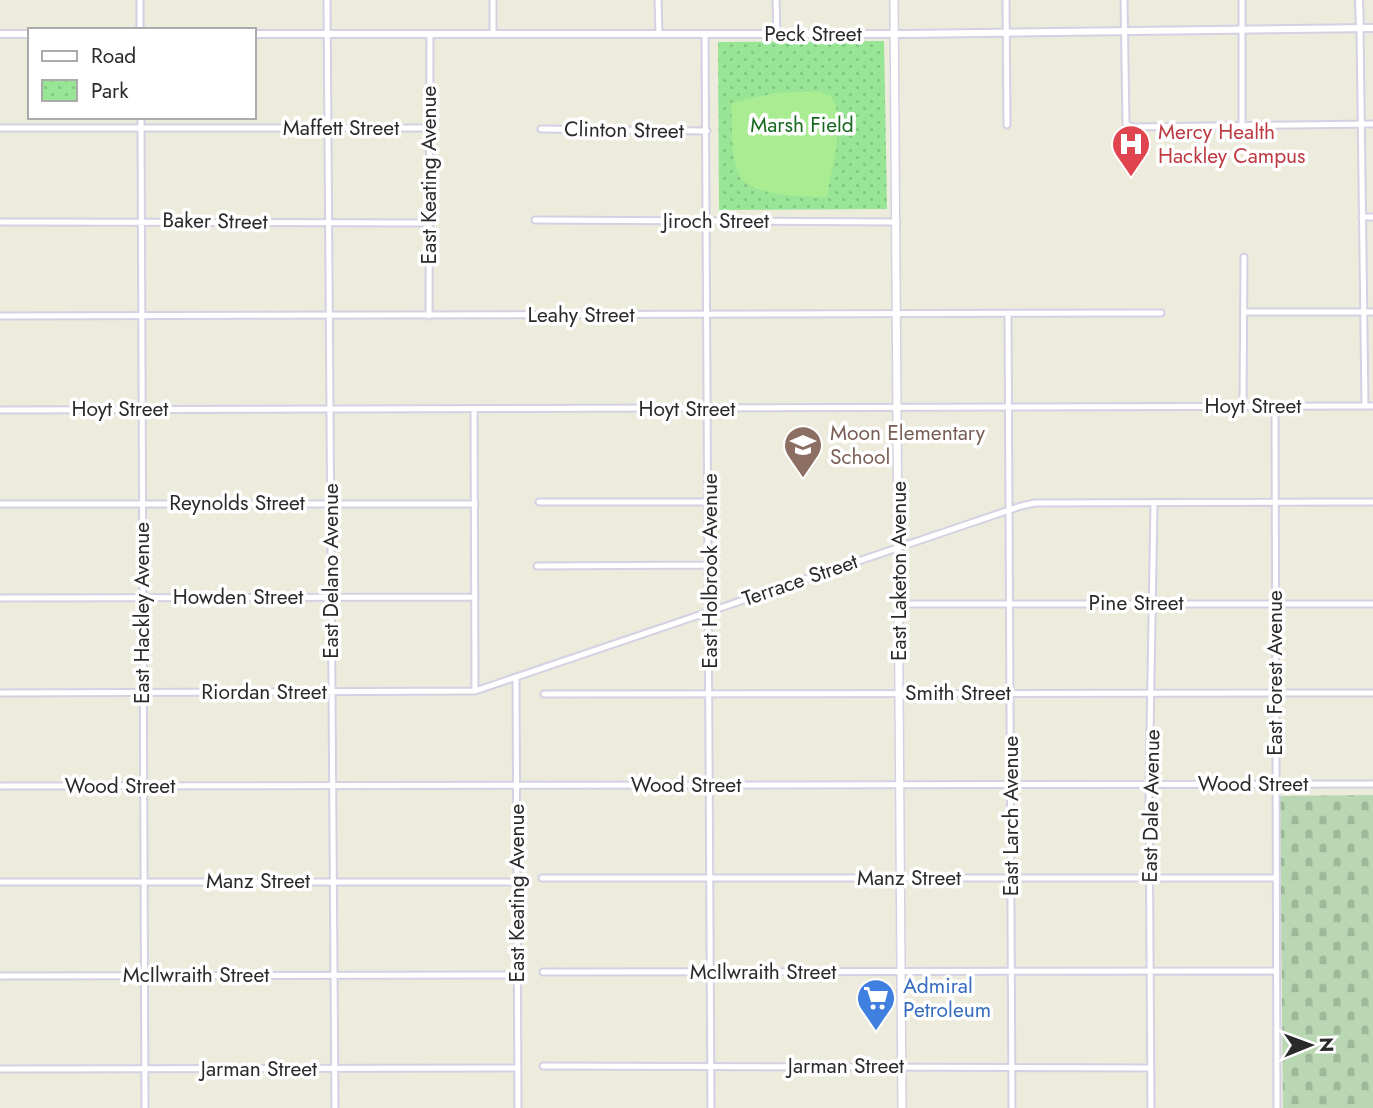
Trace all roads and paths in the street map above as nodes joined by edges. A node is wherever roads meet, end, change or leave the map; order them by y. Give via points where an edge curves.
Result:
1 (141, 0) edge
2 (327, 0) edge
3 (493, 0) edge
4 (658, 0) edge
5 (776, 0) edge
6 (894, 0) edge
7 (1006, 0) edge
8 (1124, 0) edge
9 (1242, 0) edge
10 (1359, 0) edge
11 (140, 28) edge
12 (1360, 28) junction
13 (1373, 28) edge
14 (1242, 29) junction
15 (1124, 32) junction
16 (777, 33) junction
17 (1007, 33) junction
18 (0, 34) edge
19 (28, 34) edge
20 (256, 34) edge
21 (327, 34) junction
22 (430, 34) junction
23 (494, 34) junction
24 (659, 34) junction
25 (705, 34) junction
26 (894, 34) junction
27 (141, 119) edge
28 (1361, 124) junction
29 (1373, 124) edge
30 (1007, 125) dead end
31 (1242, 125) junction
32 (0, 128) edge
33 (141, 128) junction
34 (429, 128) junction
35 (328, 129) junction
36 (541, 129) dead end
37 (706, 131) junction
38 (1362, 217) junction
39 (1373, 217) edge
40 (535, 220) dead end
41 (141, 221) junction
42 (708, 221) junction
43 (0, 222) edge
44 (329, 222) junction
45 (897, 222) junction
46 (430, 223) junction
47 (1244, 257) dead end
48 (1244, 312) junction
49 (1363, 312) junction
50 (1373, 312) edge
51 (1161, 313) dead end
52 (708, 314) junction
53 (1008, 314) junction
54 (142, 315) junction
55 (330, 315) junction
56 (897, 315) junction
57 (0, 316) edge
58 (429, 316) junction
59 (1365, 405) junction
60 (1373, 405) edge
61 (1243, 406) junction
62 (1275, 406) junction
63 (899, 407) junction
64 (1009, 407) junction
65 (142, 409) junction
66 (331, 409) junction
67 (474, 409) junction
68 (708, 409) junction
69 (0, 410) edge
70 (539, 502) dead end
71 (710, 502) junction
72 (1373, 502) edge
73 (142, 503) junction
74 (331, 503) junction
75 (1277, 503) junction
76 (0, 504) edge
77 (475, 504) junction
78 (1154, 504) junction
79 (1009, 510) junction
80 (899, 547) junction
81 (710, 565) junction
82 (537, 566) dead end
83 (142, 597) junction
84 (332, 597) junction
85 (475, 597) junction
86 (0, 598) edge
87 (1153, 603) junction
88 (1276, 603) junction
89 (900, 604) junction
90 (1010, 604) junction
91 (1373, 604) edge
92 (710, 610) junction
93 (525, 674) joint
94 (516, 677) junction
95 (475, 691) junction
96 (142, 692) junction
97 (332, 692) junction
98 (1010, 692) junction
99 (1152, 692) junction
100 (1275, 692) junction
101 (0, 693) edge
102 (900, 693) junction
103 (1373, 693) edge
104 (544, 694) dead end
105 (710, 694) junction
106 (516, 783) junction
107 (1011, 784) junction
108 (1275, 784) junction
109 (1373, 784) edge
110 (333, 785) junction
111 (710, 785) junction
112 (900, 785) junction
113 (1151, 785) junction
114 (0, 786) edge
115 (142, 786) junction
116 (542, 878) dead end
117 (711, 878) junction
118 (901, 878) junction
119 (1011, 878) junction
120 (1150, 878) junction
121 (1275, 878) junction
122 (334, 881) junction
123 (0, 882) edge
124 (145, 882) junction
125 (516, 882) junction
126 (1276, 971) junction
127 (544, 972) dead end
128 (711, 972) junction
129 (902, 972) junction
130 (1012, 972) junction
131 (1150, 972) junction
132 (334, 975) junction
133 (518, 975) junction
134 (0, 976) edge
135 (145, 976) junction
136 (543, 1066) dead end
137 (711, 1066) junction
138 (1012, 1066) junction
139 (902, 1067) junction
140 (518, 1068) junction
141 (1149, 1068) junction
142 (0, 1069) edge
143 (145, 1069) junction
144 (335, 1069) junction
145 (145, 1108) edge
146 (335, 1108) edge
147 (519, 1108) edge
148 (711, 1108) edge
149 (902, 1108) edge
150 (1012, 1108) edge
151 (1150, 1108) edge
152 (1277, 1108) edge

1 - 11 street
2 - 21 street, East Delano Avenue
3 - 23 street
4 - 24 street
5 - 16 street
6 - 26 main road, East Laketon Avenue
7 - 17 street
8 - 15 street
9 - 14 street
10 - 12 street
12 - 13 street, Peck Street
12 - 14 street, Peck Street
12 - 28 street
14 - 15 street, Peck Street
14 - 31 street
15 - 17 street, Peck Street
15 - 31 street via 1126,124
16 - 25 street, Peck Street
16 - 26 street, Peck Street
17 - 26 street, Peck Street
17 - 30 street
18 - 19 street
20 - 21 street, Peck Street
21 - 22 street, Peck Street
21 - 35 street, East Delano Avenue
22 - 23 street, Peck Street
22 - 34 street, East Keating Avenue
23 - 24 street, Peck Street
24 - 25 street, Peck Street
25 - 37 street, East Holbrook Avenue
26 - 45 main road, East Laketon Avenue
27 - 33 street, East Hackley Avenue
28 - 29 street
28 - 31 street
28 - 38 street
32 - 33 street, Maffett Street
33 - 35 street, Maffett Street
33 - 41 street, East Hackley Avenue
34 - 35 street, Maffett Street
34 - 46 street, East Keating Avenue
35 - 44 street, East Delano Avenue
36 - 37 street, Clinton Street
37 - 42 street, East Holbrook Avenue
38 - 39 street
38 - 49 street
40 - 42 street, Jiroch Street
41 - 43 street, Baker Street
41 - 44 street, Baker Street
41 - 54 street, East Hackley Avenue
42 - 45 street, Jiroch Street
42 - 52 street, East Holbrook Avenue
44 - 46 street, Baker Street
44 - 55 street, East Delano Avenue
45 - 56 main road, East Laketon Avenue
46 - 58 street, East Keating Avenue
47 - 48 street
48 - 49 street
48 - 61 street
49 - 50 street
49 - 59 street
51 - 53 street, Leahy Street
52 - 56 street, Leahy Street
52 - 58 street, Leahy Street
52 - 68 street, East Holbrook Avenue
53 - 56 street, Leahy Street
53 - 64 street, East Larch Avenue
54 - 55 street, Leahy Street
54 - 57 street, Leahy Street
54 - 65 street, East Hackley Avenue
55 - 58 street, Leahy Street
55 - 66 street, East Delano Avenue
56 - 63 main road, East Laketon Avenue
59 - 60 street, Hoyt Street
59 - 62 street, Hoyt Street
61 - 62 street, Hoyt Street
61 - 64 street, Hoyt Street
62 - 75 street, East Forest Avenue
63 - 64 street, Hoyt Street
63 - 68 street, Hoyt Street
63 - 80 main road, East Laketon Avenue
64 - 79 street, East Larch Avenue
65 - 66 street, Hoyt Street
65 - 69 street, Hoyt Street
65 - 73 street, East Hackley Avenue
66 - 67 street, Hoyt Street
66 - 74 street, East Delano Avenue
67 - 68 street, Hoyt Street
67 - 77 street
68 - 71 street, East Holbrook Avenue
70 - 71 street
71 - 81 street, East Holbrook Avenue
72 - 75 street, Terrace Street
73 - 74 street, Reynolds Street
73 - 76 street, Reynolds Street
73 - 83 street, East Hackley Avenue
74 - 77 street, Reynolds Street
74 - 84 street, East Delano Avenue
75 - 78 street, Terrace Street
75 - 88 street, East Forest Avenue
77 - 85 street
78 - 79 street, Terrace Street via 1035,503
78 - 87 street, East Dale Avenue
79 - 80 street, Terrace Street
79 - 90 street, East Larch Avenue
80 - 89 main road, East Laketon Avenue
80 - 92 street, Terrace Street
81 - 82 street
81 - 92 street, East Holbrook Avenue
83 - 84 street, Howden Street
83 - 86 street, Howden Street
83 - 96 street, East Hackley Avenue
84 - 85 street, Howden Street
84 - 97 street, East Delano Avenue
85 - 95 street
87 - 88 street, Pine Street
87 - 90 street, Pine Street
87 - 99 street, East Dale Avenue
88 - 91 street, Pine Street
88 - 100 street, East Forest Avenue
89 - 90 street, Pine Street
89 - 102 main road, East Laketon Avenue
90 - 98 street, East Larch Avenue
92 - 93 street, Terrace Street
92 - 105 street, East Holbrook Avenue
93 - 94 street, Riordan Street
94 - 95 street, Riordan Street
94 - 106 street, East Keating Avenue
95 - 97 street, Riordan Street
96 - 97 street, Riordan Street
96 - 101 street, Riordan Street
96 - 115 street, East Hackley Avenue
97 - 110 street, East Delano Avenue
98 - 99 street, Smith Street
98 - 102 street, Smith Street
98 - 107 street, East Larch Avenue
99 - 100 street, Smith Street
99 - 113 street, East Dale Avenue
100 - 103 street, Smith Street
100 - 108 street, East Forest Avenue
102 - 105 street, Smith Street
102 - 112 main road, East Laketon Avenue
104 - 105 street, Smith Street
105 - 111 street, East Holbrook Avenue
106 - 110 street, Wood Street
106 - 111 street, Wood Street
106 - 125 street, East Keating Avenue
107 - 112 street, Wood Street
107 - 113 street, Wood Street
107 - 119 street, East Larch Avenue
108 - 109 street, Wood Street
108 - 113 street, Wood Street
108 - 121 street, East Forest Avenue
110 - 115 street, Wood Street
110 - 122 street, East Delano Avenue
111 - 112 street, Wood Street
111 - 117 street, East Holbrook Avenue
112 - 118 main road, East Laketon Avenue
113 - 120 street, East Dale Avenue
114 - 115 street, Wood Street
115 - 124 street, East Hackley Avenue
116 - 117 street, Manz Street
117 - 118 street, Manz Street
117 - 128 street, East Holbrook Avenue
118 - 119 street, Manz Street
118 - 129 main road, East Laketon Avenue
119 - 120 street, Manz Street
119 - 130 street, East Larch Avenue
120 - 121 street, Manz Street
120 - 131 street, East Dale Avenue
121 - 126 street, East Forest Avenue
122 - 124 street, Manz Street
122 - 125 street, Manz Street
122 - 132 street, East Delano Avenue
123 - 124 street, Manz Street
124 - 135 street, East Hackley Avenue
125 - 133 street, East Keating Avenue
126 - 131 street, McIlwraith Street
126 - 152 street, East Forest Avenue
127 - 128 street, McIlwraith Street
128 - 129 street, McIlwraith Street
128 - 137 street, East Holbrook Avenue
129 - 130 street, McIlwraith Street
129 - 139 main road, East Laketon Avenue
130 - 131 street, McIlwraith Street
130 - 138 street, East Larch Avenue
131 - 141 street, East Dale Avenue
132 - 133 street, McIlwraith Street
132 - 135 street, McIlwraith Street
132 - 144 street, East Delano Avenue
133 - 140 street, East Keating Avenue
134 - 135 street, McIlwraith Street
135 - 143 street, East Hackley Avenue
136 - 137 street, Jarman Street
137 - 139 street, Jarman Street
137 - 148 street, East Holbrook Avenue
138 - 139 street, Jarman Street
138 - 141 street, Jarman Street
138 - 150 street, East Larch Avenue
139 - 149 main road, East Laketon Avenue
140 - 144 street, Jarman Street
140 - 147 street, East Keating Avenue
141 - 151 street, East Dale Avenue
142 - 143 street, Jarman Street
143 - 144 street, Jarman Street
143 - 145 street, East Hackley Avenue
144 - 146 street, East Delano Avenue

